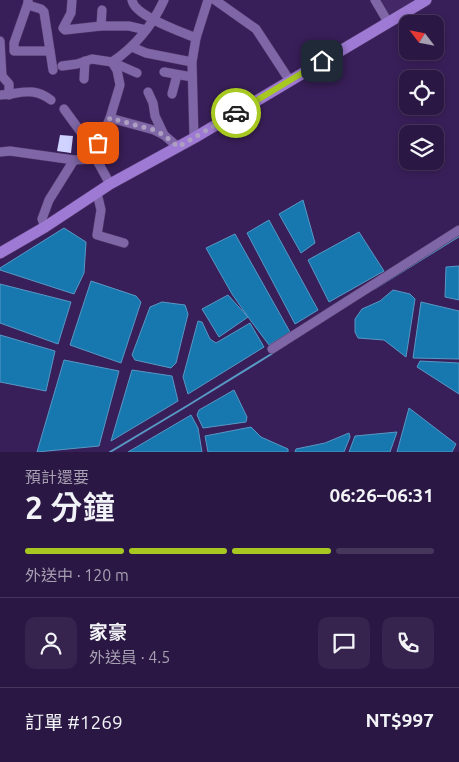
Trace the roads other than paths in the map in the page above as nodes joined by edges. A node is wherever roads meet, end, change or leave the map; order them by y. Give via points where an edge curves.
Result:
1 (72, 0) edge
2 (132, 0) edge
3 (164, 0) edge
4 (208, 0) edge
5 (215, 0) edge
6 (375, 0) edge
7 (426, 0) edge
8 (28, 1) edge
9 (102, 10) dead end
10 (155, 20) junction
11 (388, 22) junction
12 (101, 26) junction
13 (146, 30) junction
14 (196, 38) junction
15 (0, 41) edge
16 (132, 47) junction
17 (50, 51) junction
18 (85, 61) junction
19 (112, 62) junction
20 (192, 62) junction
21 (62, 66) dead end
22 (53, 70) dead end
23 (164, 72) dead end
24 (138, 73) dead end
25 (177, 75) junction
26 (192, 77) junction
27 (84, 79) dead end
28 (290, 81) junction
29 (148, 92) dead end
30 (172, 94) dead end
31 (4, 95) edge
32 (51, 100) dead end
33 (64, 109) dead end
34 (110, 118) junction
35 (164, 135) junction
36 (194, 138) junction
37 (178, 147) junction
38 (90, 148) junction
39 (0, 152) edge
40 (96, 159) junction
41 (74, 160) junction
42 (110, 184) junction
43 (98, 193) junction
44 (45, 226) junction
45 (459, 230) edge
46 (124, 243) dead end
47 (0, 253) edge
48 (272, 349) dead end

1 - 12 street via 71,13 63,30
2 - 10 street via 134,7
3 - 10 street
4 - 14 street
5 - 28 street via 260,33
6 - 11 street
7 - 11 main road
8 - 17 street via 30,6 43,10
8 - 17 street via 14,51
9 - 12 street
10 - 13 street
10 - 14 street
11 - 28 main road
12 - 13 street
13 - 16 street
14 - 20 street
15 - 31 street via 2,76 9,84
16 - 19 street
16 - 20 street
17 - 22 street
18 - 19 street
18 - 21 street
18 - 27 street
19 - 24 street
19 - 34 street via 120,82
20 - 26 street
23 - 25 street
25 - 26 street
25 - 30 street
26 - 36 street
28 - 36 main road
29 - 35 street
31 - 32 street via 33,91
33 - 38 street
34 - 35 street
34 - 38 street via 100,140
35 - 37 street
36 - 37 main road
37 - 42 main road
38 - 40 street
39 - 41 street
40 - 41 street
40 - 42 street
41 - 44 street via 49,200 42,219
42 - 43 main road
43 - 44 main road
43 - 46 street via 101,210 97,235
44 - 47 main road
45 - 48 street

